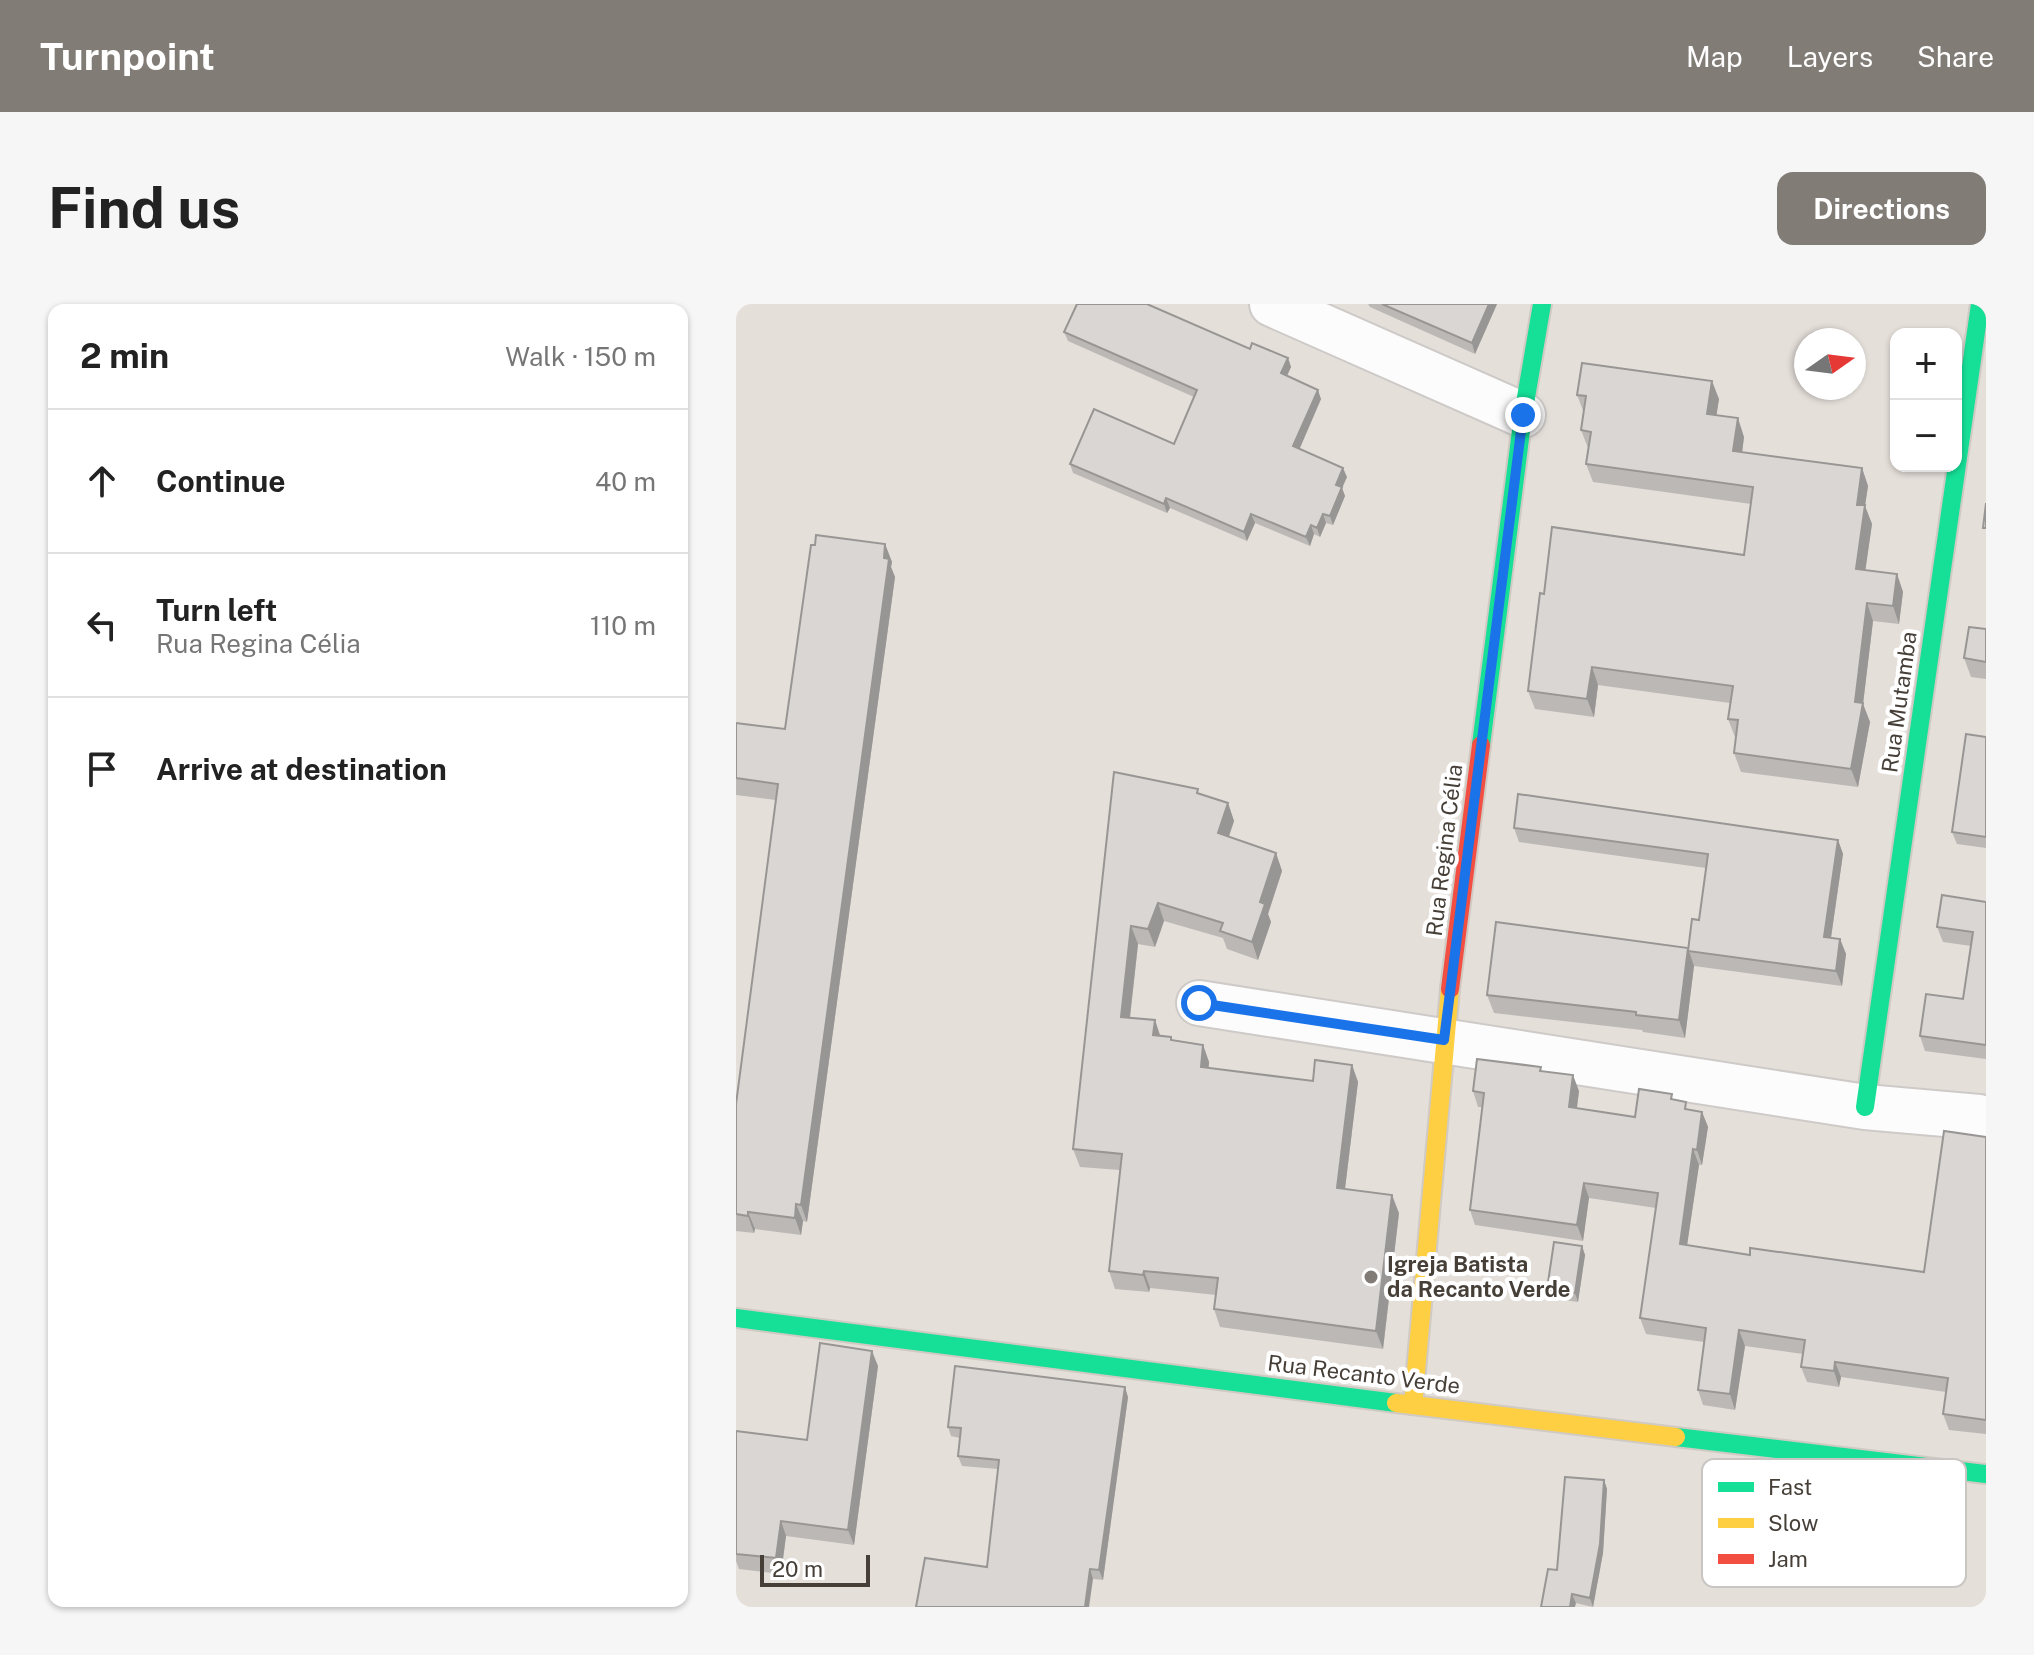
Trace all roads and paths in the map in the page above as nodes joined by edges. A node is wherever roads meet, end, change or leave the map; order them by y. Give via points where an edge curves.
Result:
1 (1272, 304) edge
2 (1542, 304) edge
3 (1980, 304) edge
4 (1523, 415) junction
5 (1199, 1003) dead end
6 (1444, 1040) junction
7 (1865, 1107) junction
8 (1979, 1117) dead end
9 (736, 1318) edge
10 (1413, 1405) junction
11 (1861, 1459) edge
12 (1966, 1472) edge
13 (1986, 1474) edge

1 - 4 street
2 - 4 street, Rua Regina Célia
3 - 7 street, Rua Mutamba
4 - 6 street, Rua Regina Célia
5 - 6 street
6 - 7 street
6 - 10 street, Rua Regina Célia
7 - 8 street
9 - 10 street, Rua Recanto Verde
10 - 11 street, Rua Recanto Verde
12 - 13 street, Rua Recanto Verde

